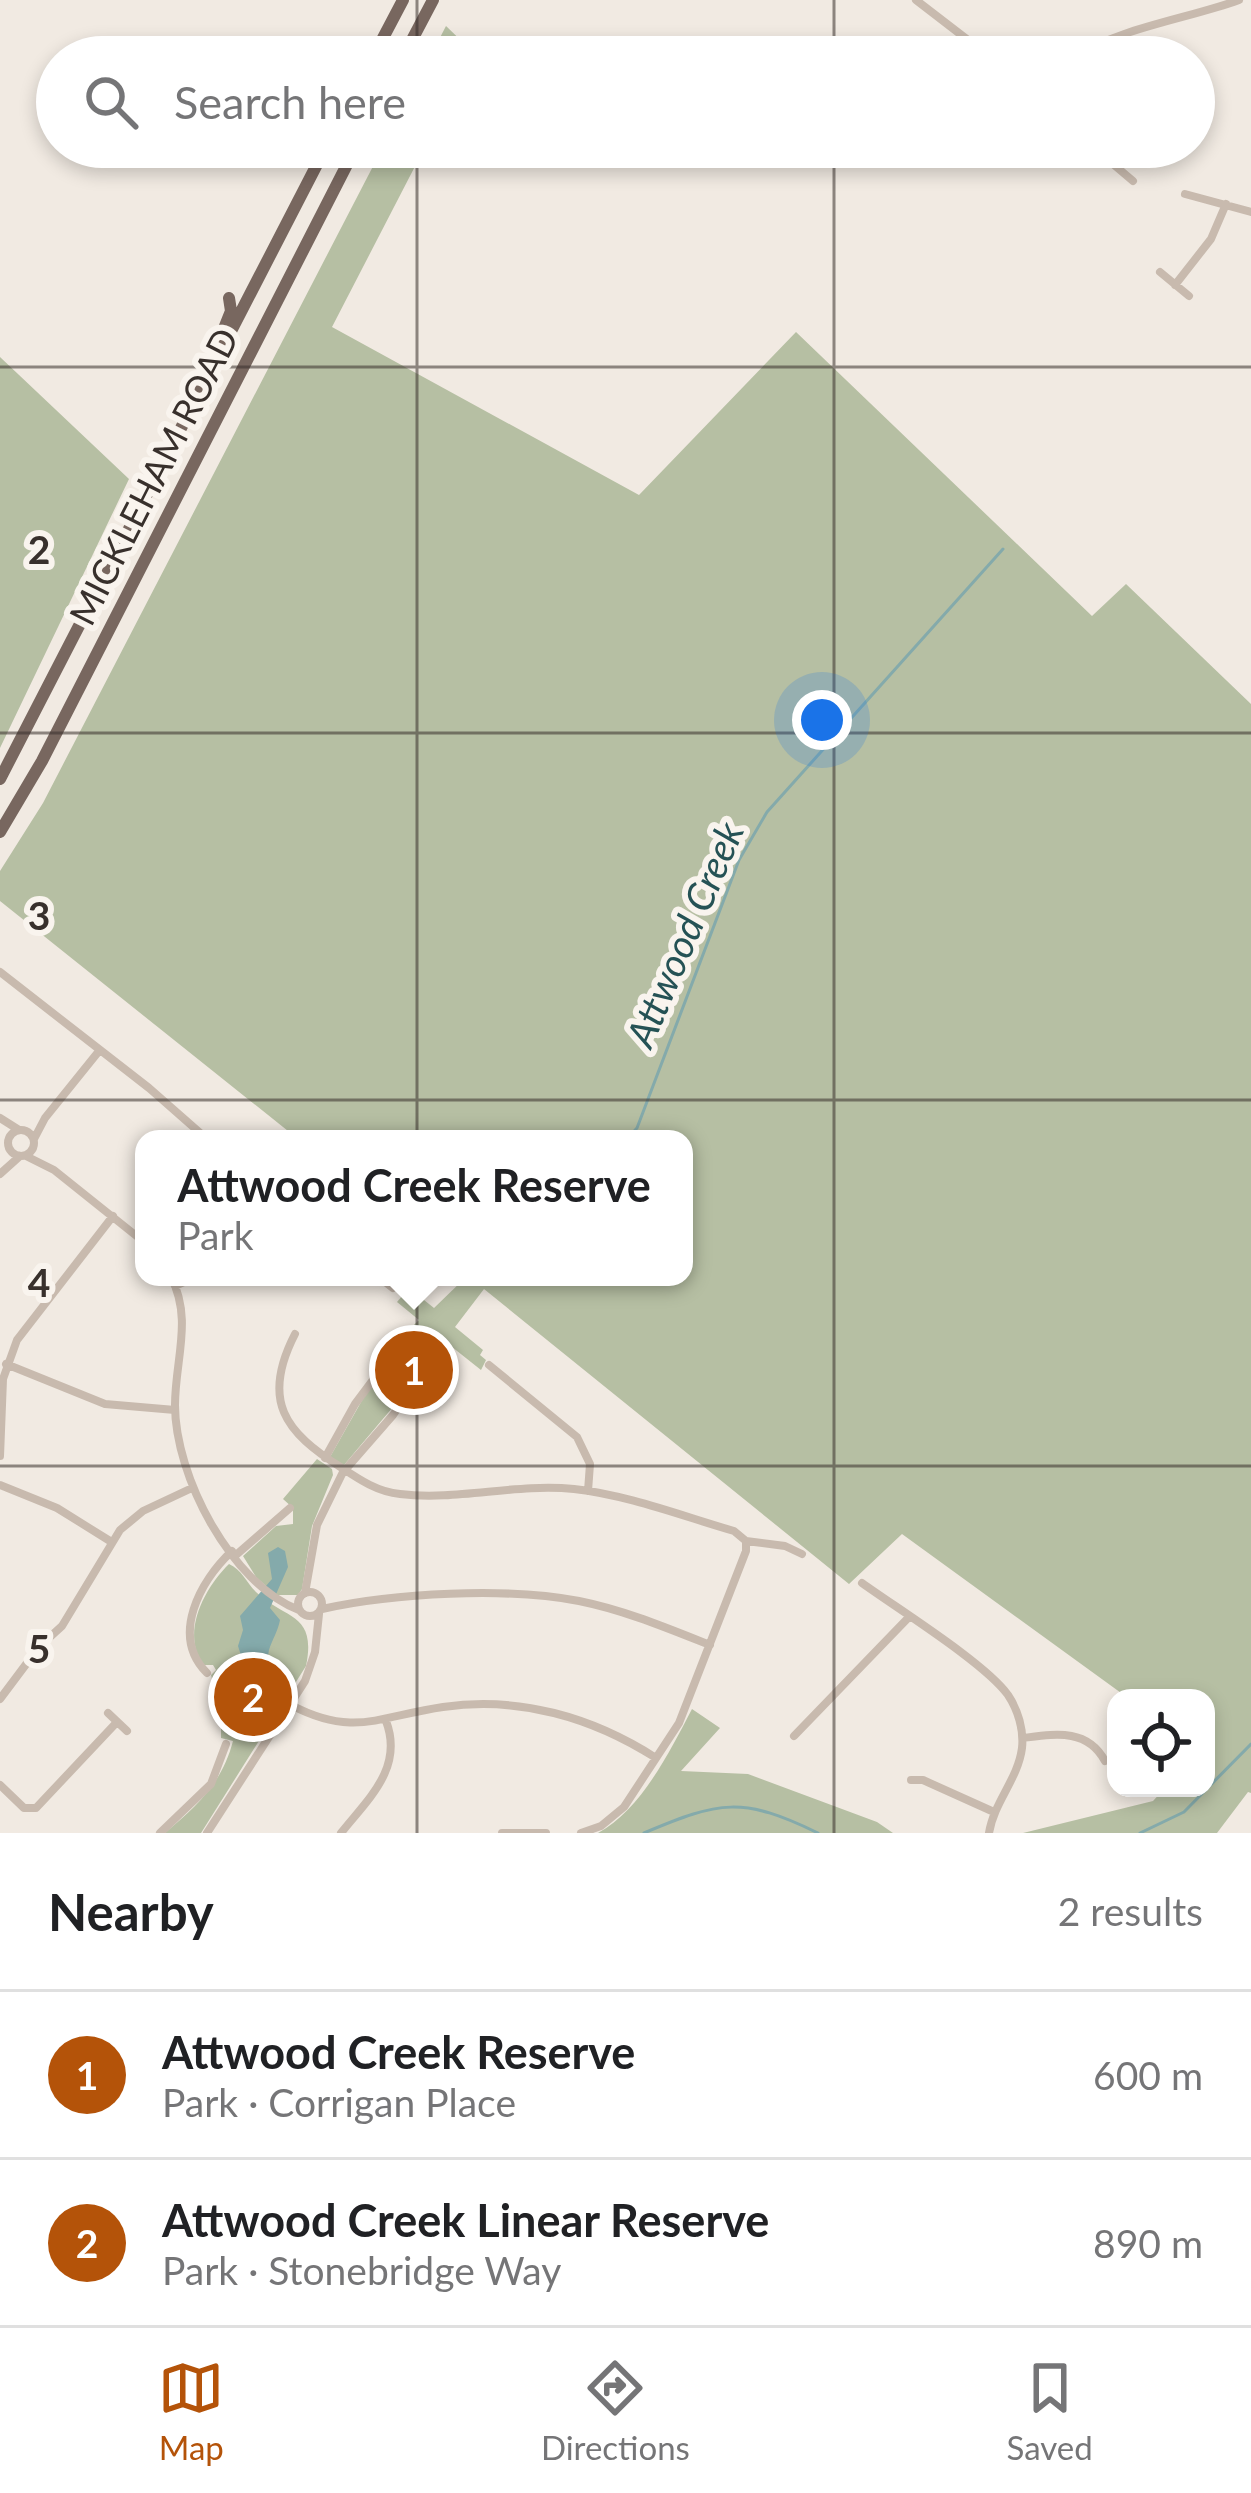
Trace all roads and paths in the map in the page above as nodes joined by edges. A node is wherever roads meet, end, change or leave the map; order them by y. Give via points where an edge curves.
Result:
1 (403, 0) edge
2 (433, 0) edge
3 (916, 0) edge
4 (1239, 0) edge
5 (384, 36) edge
6 (415, 36) edge
7 (963, 36) edge
8 (1116, 36) edge
9 (315, 168) edge
10 (345, 168) edge
11 (1118, 168) edge
12 (1133, 181) dead end
13 (1185, 194) dead end
14 (1226, 204) junction
15 (1251, 212) edge
16 (1160, 272) dead end
17 (1174, 285) junction
18 (1189, 296) dead end
19 (229, 298) dead end
20 (245, 302) junction
21 (266, 320) junction
22 (225, 340) junction
23 (0, 779) edge
24 (0, 832) edge
25 (0, 972) edge
26 (99, 1051) junction
27 (0, 1118) edge
28 (197, 1130) edge
29 (0, 1134) edge
30 (28, 1136) junction
31 (16, 1151) junction
32 (54, 1170) junction
33 (0, 1173) edge
34 (112, 1216) junction
35 (135, 1235) edge
36 (174, 1286) edge
37 (391, 1286) edge
38 (393, 1288) dead end
39 (295, 1334) dead end
40 (6, 1364) junction
41 (385, 1364) dead end
42 (489, 1365) dead end
43 (423, 1372) dead end
44 (175, 1410) junction
45 (0, 1456) edge
46 (325, 1458) junction
47 (344, 1470) junction
48 (0, 1485) edge
49 (192, 1488) junction
50 (589, 1491) junction
51 (290, 1508) dead end
52 (110, 1541) junction
53 (746, 1541) junction
54 (234, 1553) junction
55 (802, 1554) dead end
56 (862, 1583) dead end
57 (311, 1604) junction
58 (909, 1617) junction
59 (710, 1645) junction
60 (207, 1673) dead end
61 (0, 1699) edge
62 (291, 1705) junction
63 (108, 1713) dead end
64 (386, 1721) junction
65 (117, 1722) junction
66 (127, 1731) dead end
67 (794, 1736) dead end
68 (1023, 1738) junction
69 (226, 1744) dead end
70 (656, 1758) junction
71 (1106, 1761) dead end
72 (911, 1780) dead end
73 (0, 1785) edge
74 (994, 1812) junction
75 (160, 1833) edge
76 (207, 1833) edge
77 (341, 1833) edge
78 (502, 1833) edge
79 (546, 1833) edge
80 (581, 1833) edge
81 (988, 1833) edge

1 - 5 main road
2 - 6 main road
3 - 7 street
4 - 8 street
9 - 20 main road, MICKLEHAM ROAD
10 - 21 main road, MICKLEHAM ROAD
11 - 12 street
13 - 14 street
14 - 15 street
14 - 17 street via 1211,239
16 - 17 street
17 - 18 street
19 - 22 main road
20 - 21 main road
20 - 22 main road, MICKLEHAM ROAD
21 - 24 main road, MICKLEHAM ROAD
22 - 23 main road, MICKLEHAM ROAD
25 - 26 street
26 - 28 street
26 - 30 street
27 - 30 street
29 - 31 street
30 - 31 street
30 - 31 street
30 - 32 street
31 - 32 street
31 - 33 street
32 - 34 street
34 - 35 street
34 - 40 street via 31,1318
36 - 44 street via 184,1335
37 - 38 street
39 - 46 street via 281,1364 279,1400 298,1438
40 - 44 street via 88,1399
40 - 45 street
41 - 46 street
42 - 50 street via 577,1437 590,1464
43 - 47 street
44 - 49 street
46 - 47 street
47 - 50 street via 400,1494
47 - 57 street via 322,1509
48 - 52 street
49 - 52 street via 143,1511
49 - 54 street
50 - 53 street
51 - 54 street
52 - 61 street via 62,1625
53 - 55 street
53 - 59 street
54 - 57 street via 280,1600
54 - 60 street via 214,1570 190,1616 194,1656
56 - 58 street
57 - 59 street via 446,1594 557,1598
57 - 62 street via 311,1666
58 - 67 street
58 - 68 street via 1006,1692
59 - 70 street
62 - 64 street via 342,1724
62 - 76 street
63 - 65 street
64 - 70 street via 447,1706 523,1707 594,1725
64 - 77 street via 387,1773
65 - 66 street
65 - 73 street via 32,1809
68 - 71 street via 1080,1736
68 - 74 street
69 - 75 street via 211,1784
70 - 80 street via 618,1814
72 - 74 street
74 - 81 street
78 - 79 street

